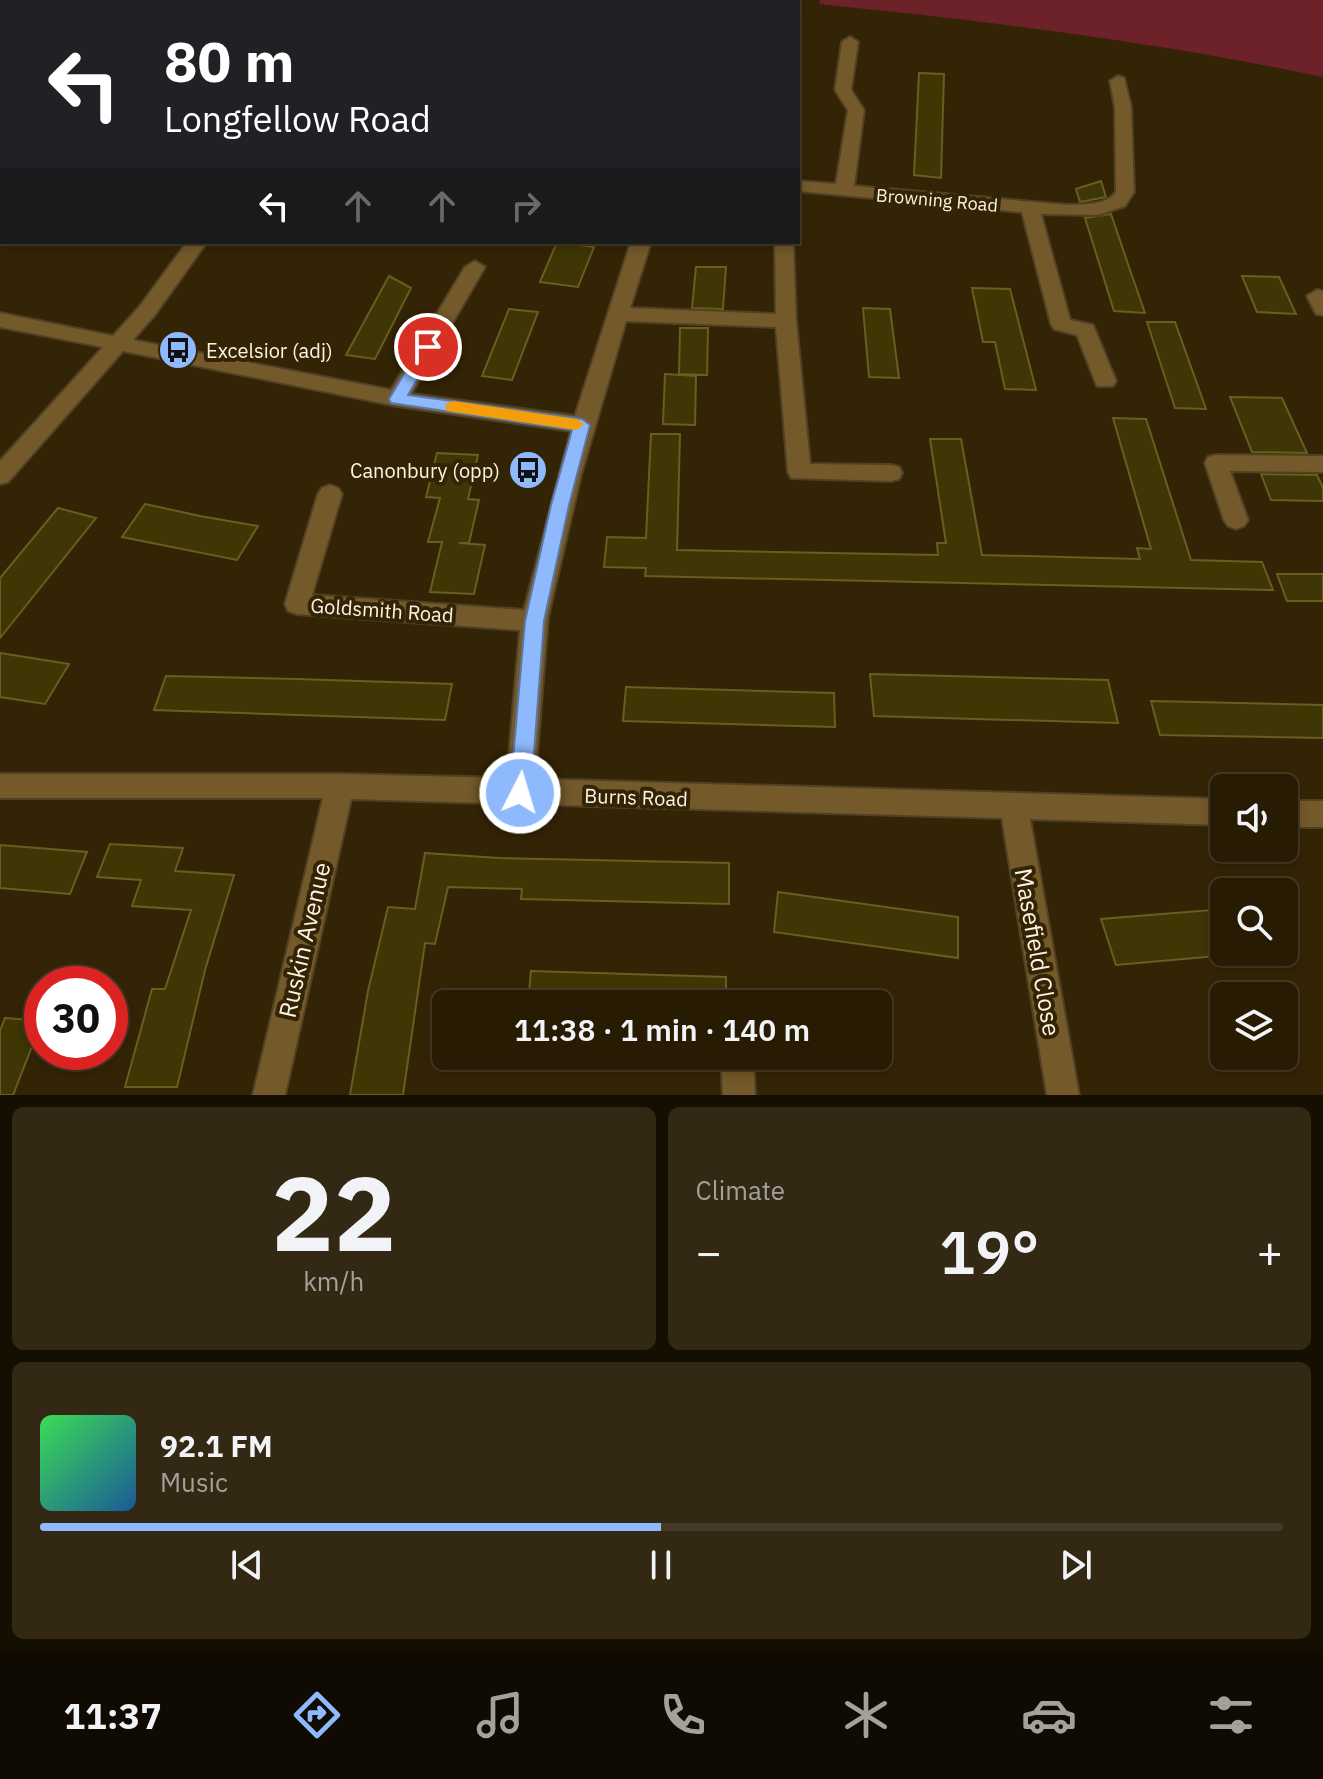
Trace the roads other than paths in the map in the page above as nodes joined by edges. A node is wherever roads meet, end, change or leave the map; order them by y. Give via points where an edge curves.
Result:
1 (850, 42) dead end
2 (1118, 81) dead end
3 (800, 186) edge
4 (844, 191) junction
5 (1030, 208) junction
6 (196, 244) edge
7 (640, 244) edge
8 (785, 245) dead end
9 (475, 267) dead end
10 (618, 314) junction
11 (0, 320) edge
12 (786, 321) junction
13 (117, 342) junction
14 (1105, 381) dead end
15 (397, 399) junction
16 (582, 425) junction
17 (1323, 464) edge
18 (891, 473) dead end
19 (0, 476) edge
20 (330, 494) dead end
21 (1236, 520) dead end
22 (535, 621) junction
23 (0, 786) edge
24 (340, 786) junction
25 (520, 793) junction
26 (1014, 808) junction
27 (1210, 812) edge
28 (1298, 814) edge
29 (1323, 814) edge
30 (738, 1070) edge
31 (269, 1095) edge
32 (739, 1095) edge
33 (1063, 1095) edge

1 - 4 street via 843,90 856,110
2 - 5 street, Browning Road via 1125,192 1118,202 1098,209
3 - 4 street, Browning Road
4 - 5 street, Browning Road
5 - 14 street via 1061,324 1086,330
6 - 13 street via 147,311
7 - 10 street
8 - 12 street
9 - 15 street
10 - 12 street
10 - 16 street
11 - 13 street
12 - 18 street via 799,472
13 - 15 street
13 - 19 street
15 - 16 street
16 - 22 street
17 - 21 street via 1216,463
20 - 22 street, Goldsmith Road via 297,604
22 - 25 street
23 - 24 street, Burns Road
24 - 25 street, Burns Road
24 - 31 street, Ruskin Avenue
25 - 26 street, Burns Road
26 - 27 street, Burns Road
26 - 33 street, Masefield Close
28 - 29 street
30 - 32 street

